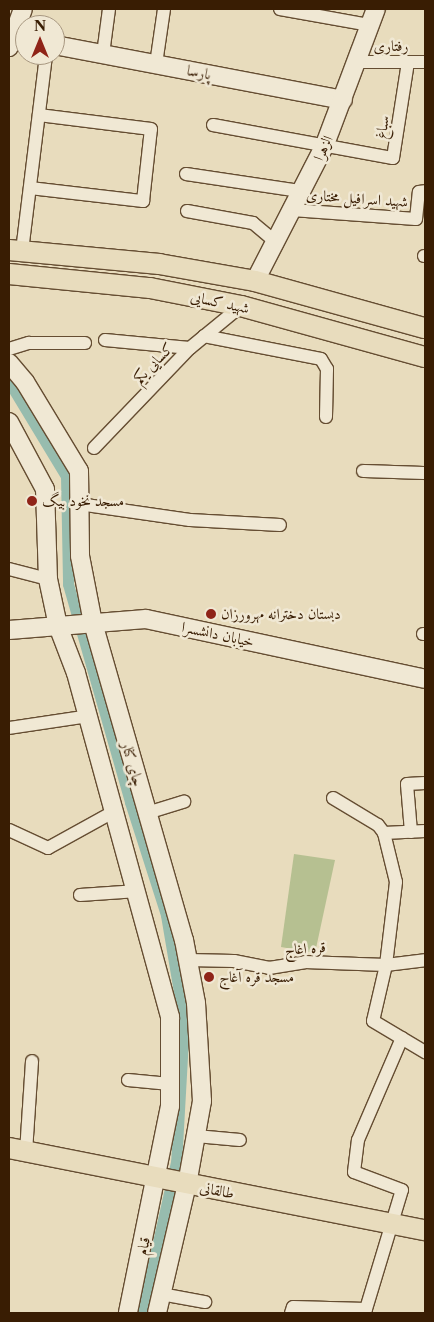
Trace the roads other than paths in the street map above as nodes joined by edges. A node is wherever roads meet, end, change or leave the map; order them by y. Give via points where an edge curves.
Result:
1 (109, 9) edge
2 (164, 9) edge
3 (280, 9) edge
4 (372, 17) edge
5 (65, 46) edge
6 (103, 54) junction
7 (356, 62) junction
8 (408, 62) junction
9 (425, 62) edge
10 (156, 64) junction
11 (45, 65) edge
12 (343, 100) junction
13 (39, 115) junction
14 (213, 125) dead end
15 (324, 147) junction
16 (186, 174) dead end
17 (30, 188) junction
18 (300, 191) junction
19 (425, 191) edge
20 (292, 210) junction
21 (187, 211) dead end
22 (277, 243) junction
23 (16, 250) edge
24 (10, 275) edge
25 (255, 281) junction
26 (241, 306) junction
27 (425, 328) edge
28 (204, 336) junction
29 (105, 340) dead end
30 (85, 343) dead end
31 (190, 348) junction
32 (9, 349) edge
33 (425, 357) edge
34 (9, 363) edge
35 (326, 417) dead end
36 (9, 422) edge
37 (94, 448) dead end
38 (362, 471) dead end
39 (425, 473) edge
40 (79, 504) junction
41 (280, 525) dead end
42 (9, 568) edge
43 (48, 579) junction
44 (93, 623) junction
45 (58, 626) junction
46 (9, 630) edge
47 (425, 678) edge
48 (89, 716) junction
49 (9, 728) edge
50 (425, 783) edge
51 (333, 798) dead end
52 (184, 802) dead end
53 (115, 811) junction
54 (147, 814) junction
55 (9, 830) edge
56 (425, 831) edge
57 (411, 832) junction
58 (384, 833) junction
59 (138, 891) junction
60 (80, 895) dead end
61 (188, 960) junction
62 (425, 960) edge
63 (386, 964) junction
64 (402, 1038) junction
65 (425, 1052) edge
66 (32, 1061) dead end
67 (128, 1080) dead end
68 (170, 1084) junction
69 (196, 1136) junction
70 (240, 1140) dead end
71 (18, 1150) edge
72 (155, 1177) junction
73 (187, 1184) junction
74 (390, 1224) junction
75 (425, 1230) edge
76 (161, 1294) junction
77 (205, 1302) dead end
78 (366, 1311) edge
79 (128, 1313) edge
80 (157, 1313) edge
81 (291, 1313) edge

1 - 6 street
2 - 10 street
3 - 4 street
4 - 7 street, الزهرا
5 - 6 street, پارسا
6 - 10 street, پارسا
7 - 8 street, رفتاری
7 - 12 street, الزهرا
8 - 9 street, رفتاری
8 - 15 street, سباغ via 393,158
10 - 12 street, پارسا
11 - 13 street
12 - 15 street, الزهرا
13 - 17 street
13 - 17 street via 151,129 144,201
14 - 15 street
15 - 18 street, الزهرا
16 - 18 street
17 - 23 street
18 - 20 street, الزهرا
19 - 20 street, شهید اسرافیل مختاری via 419,192 416,219
20 - 22 street, الزهرا
21 - 22 street via 252,223
22 - 25 street, الزهرا
23 - 25 main road, شهید کسایی via 159,264
24 - 26 main road, شهید کسایی via 150,288
25 - 27 main road, شهید کسایی
26 - 28 street, کسایی یکم
26 - 33 main road, شهید کسایی
28 - 31 street, کسایی یکم
28 - 35 street via 321,359 327,369
29 - 31 street
30 - 32 street via 29,343
31 - 37 street, کسایی یکم
34 - 40 street, چای کنار via 79,471
36 - 43 street, چای کنار via 45,489
38 - 39 street
40 - 41 street via 190,520
40 - 44 street, چای کنار via 80,556
42 - 43 street
43 - 45 street, چای کنار
44 - 45 street, خیابان دانشسرا
44 - 47 street, خیابان دانشسرا via 146,618
44 - 54 street, چای کنار
45 - 46 street, خیابان دانشسرا
45 - 48 street, چای کنار
48 - 49 street
48 - 53 street, چای کنار
50 - 57 street via 407,784
51 - 58 street via 378,825
52 - 54 street
53 - 55 street via 48,848
53 - 59 street, چای کنار
54 - 61 street, چای کنار
56 - 57 street
57 - 58 street
58 - 63 street via 396,882
59 - 60 street
59 - 68 street, چای کنار via 170,1018
61 - 63 street, قره اغاج via 234,961 269,968 305,962
61 - 69 street, چای کنار via 196,1003 202,1101
62 - 63 street, قره اغاج
63 - 64 street via 373,1021
64 - 65 street
64 - 74 street via 358,1140 354,1172 402,1190
66 - 71 street
67 - 68 street
68 - 72 street, چای کنار via 170,1106
69 - 70 street
69 - 73 street, چای کنار
71 - 72 main road, طالقانی
72 - 73 main road, طالقانی
72 - 79 street, قیام
73 - 74 main road, طالقانی
73 - 76 street, قیام
74 - 75 main road, طالقانی
74 - 78 street
76 - 77 street
76 - 80 street, قیام
78 - 81 street via 293,1307

